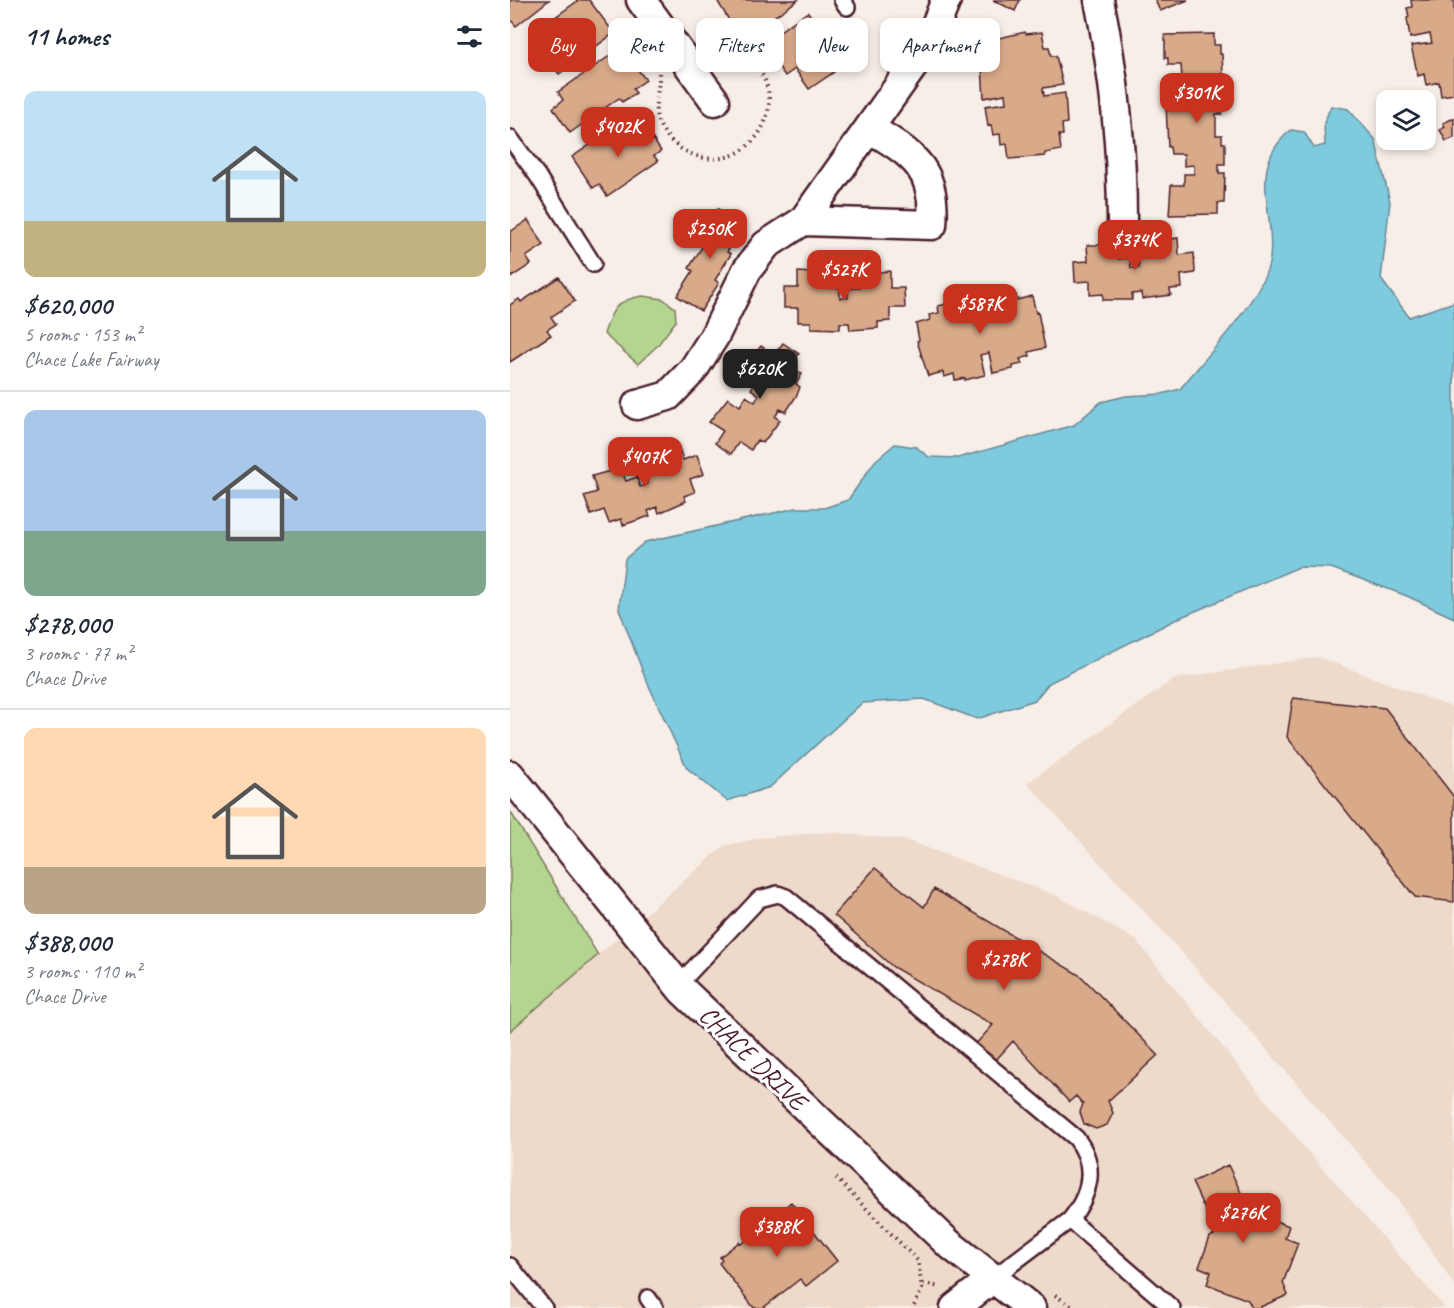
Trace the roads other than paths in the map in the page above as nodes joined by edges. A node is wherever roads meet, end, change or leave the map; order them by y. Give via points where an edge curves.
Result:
1 (641, 0) edge
2 (946, 0) edge
3 (1099, 0) edge
4 (714, 101) dead end
5 (871, 129) junction
6 (510, 138) edge
7 (803, 221) junction
8 (1122, 221) dead end
9 (593, 264) dead end
10 (637, 405) dead end
11 (510, 775) edge
12 (678, 985) junction
13 (1070, 1220) junction
14 (510, 1266) edge
15 (993, 1278) junction
16 (544, 1308) edge
17 (955, 1308) edge
18 (1031, 1308) edge
19 (1172, 1308) edge

1 - 4 street
2 - 5 street via 928,45
3 - 8 street via 1112,62
5 - 7 street
5 - 7 street via 904,148 923,169 934,198 932,225
6 - 9 lane
7 - 10 street via 766,245 747,270 693,370 668,396
11 - 12 street, CHACE DRIVE
12 - 13 lane via 759,899 778,894 786,897 1076,1138 1086,1151 1088,1185 1084,1203
12 - 15 street, CHACE DRIVE via 948,1243
13 - 15 lane
13 - 19 lane
14 - 16 lane
15 - 17 street
15 - 18 street, CHACE DRIVE

